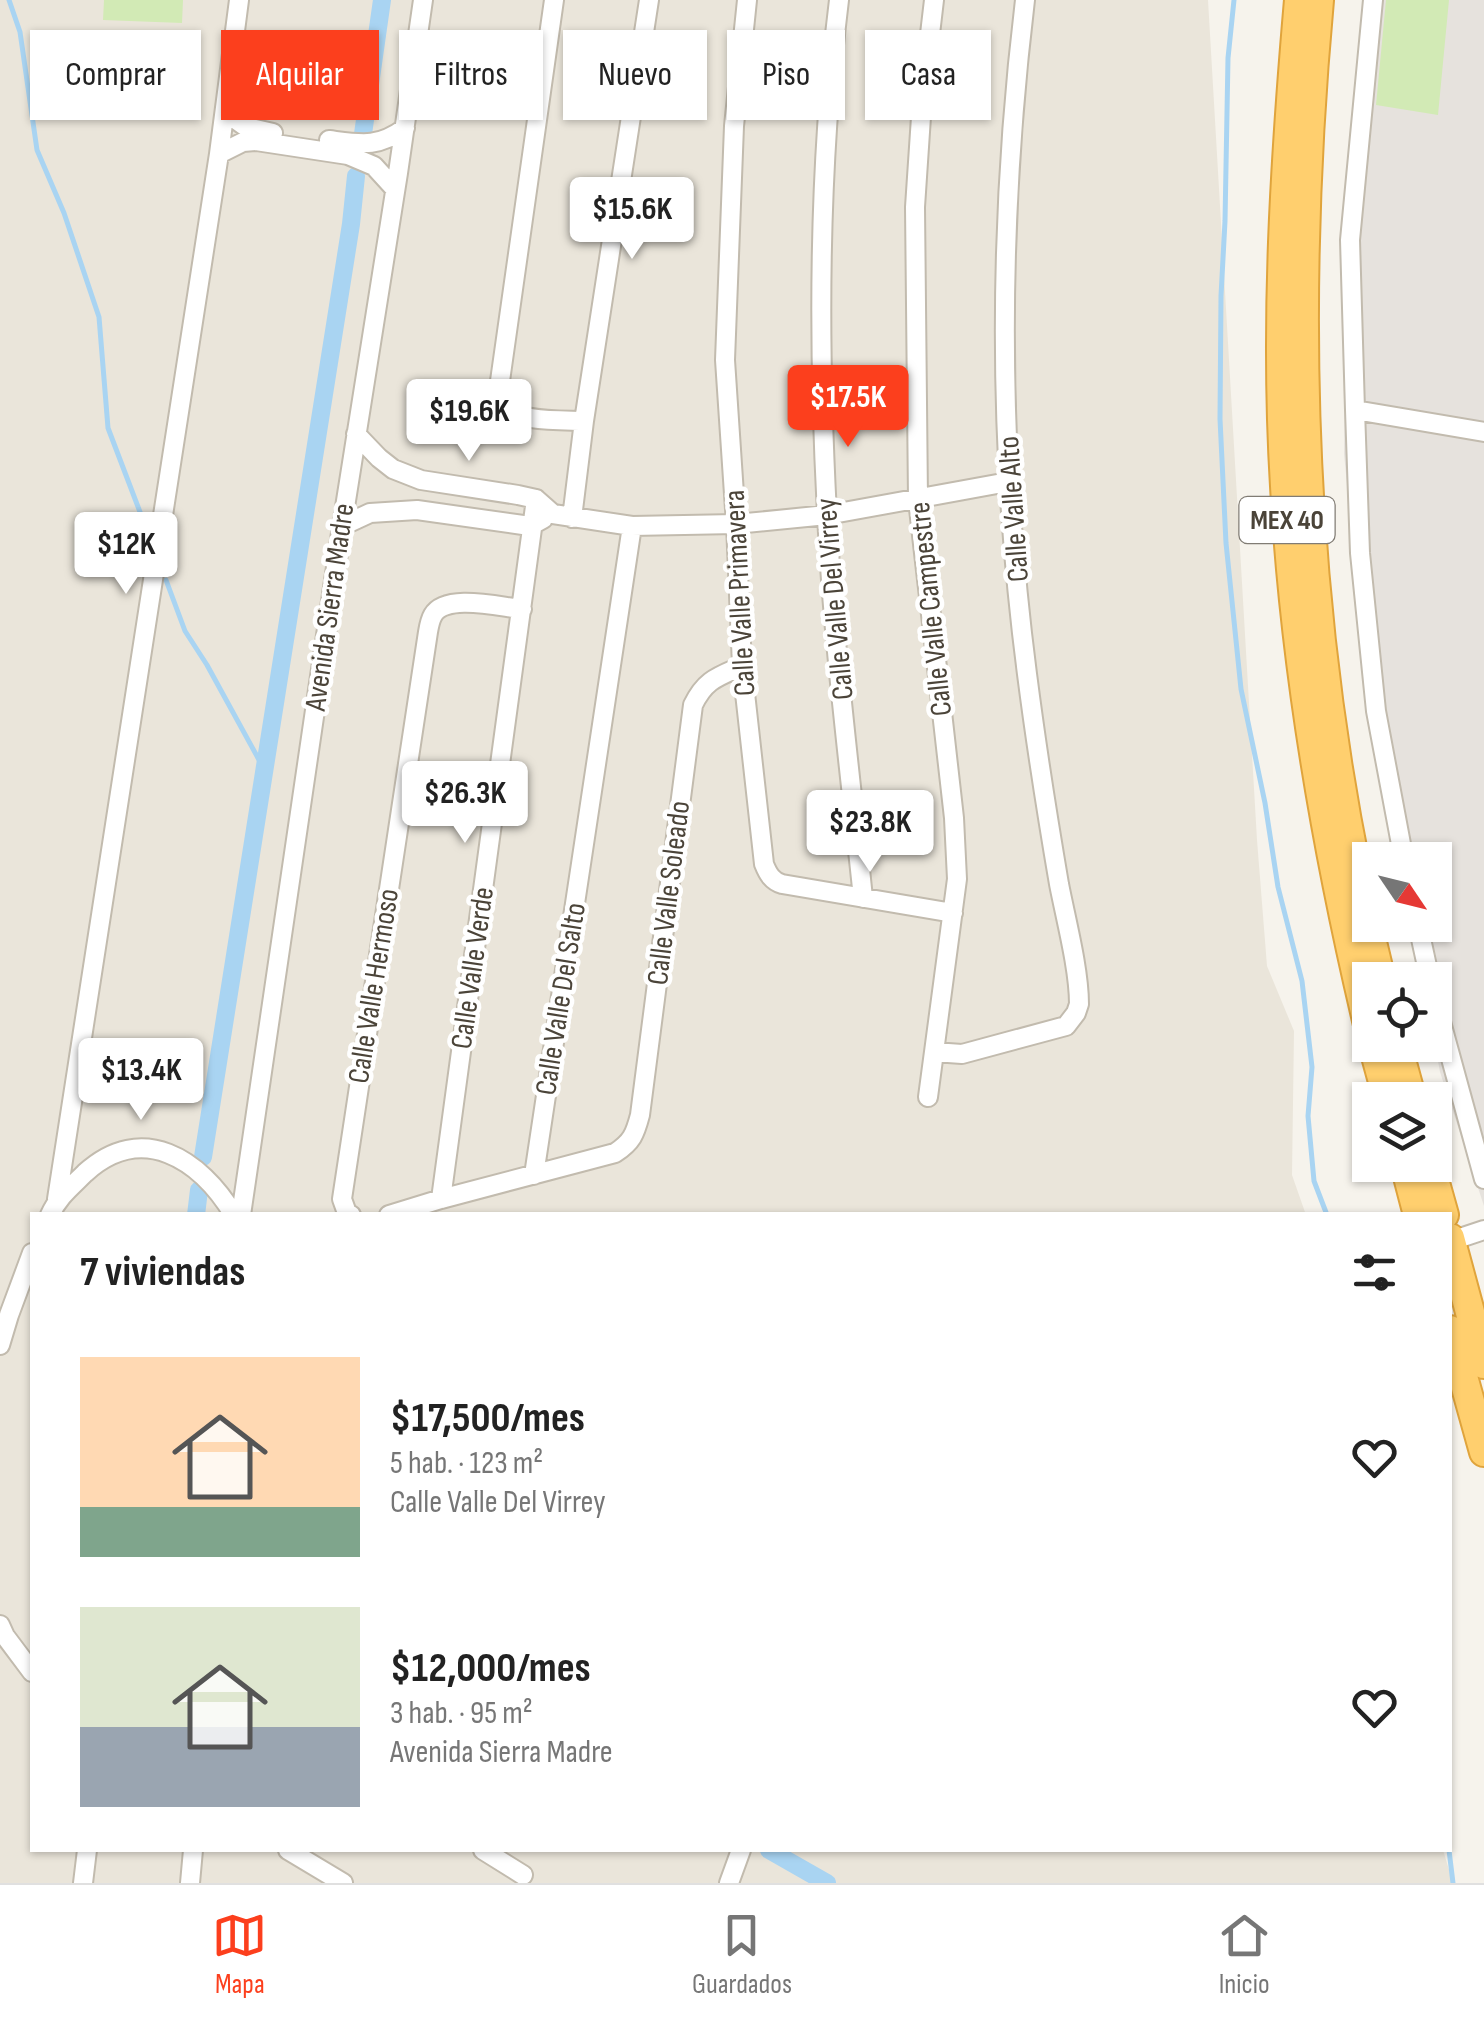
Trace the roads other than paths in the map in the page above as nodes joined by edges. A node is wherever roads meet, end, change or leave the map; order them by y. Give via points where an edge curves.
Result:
1 (239, 0) edge
2 (423, 0) edge
3 (554, 0) edge
4 (649, 0) edge
5 (746, 0) edge
6 (839, 0) edge
7 (934, 0) edge
8 (1025, 0) edge
9 (1299, 0) edge
10 (1319, 0) edge
11 (1374, 0) edge
12 (235, 30) edge
13 (223, 120) edge
14 (236, 120) edge
15 (405, 128) junction
16 (219, 154) junction
17 (396, 189) junction
18 (1355, 410) junction
19 (584, 421) junction
20 (1484, 432) edge
21 (356, 434) junction
22 (421, 480) junction
23 (1008, 482) junction
24 (536, 499) junction
25 (918, 500) junction
26 (417, 510) junction
27 (826, 515) junction
28 (562, 516) junction
29 (534, 524) junction
30 (736, 524) junction
31 (342, 526) junction
32 (632, 526) junction
33 (522, 609) junction
34 (742, 666) junction
35 (1401, 842) edge
36 (863, 898) junction
37 (953, 913) junction
38 (1353, 962) edge
39 (1376, 962) edge
40 (934, 1052) junction
41 (1448, 1062) edge
42 (928, 1097) dead end
43 (534, 1175) junction
44 (1484, 1178) edge
45 (1409, 1182) edge
46 (1435, 1182) edge
47 (441, 1199) junction
48 (53, 1207) edge
49 (236, 1212) edge
50 (238, 1212) edge
51 (348, 1212) edge
52 (400, 1212) edge
53 (1417, 1212) edge
54 (1443, 1212) edge
55 (1484, 1230) edge
56 (1452, 1239) edge
57 (1452, 1247) edge
58 (30, 1257) edge
59 (1452, 1337) edge
60 (0, 1345) edge
61 (1484, 1364) edge
62 (1484, 1452) edge
63 (0, 1624) edge
64 (30, 1669) edge
65 (88, 1852) edge
66 (193, 1852) edge
67 (291, 1852) edge
68 (486, 1852) edge
69 (518, 1852) edge
70 (740, 1852) edge
71 (525, 1879) edge
72 (82, 1883) edge
73 (190, 1883) edge
74 (343, 1883) edge
75 (729, 1883) edge

1 - 12 street
2 - 15 street, Avenida Sierra Madre
3 - 19 street via 499,388 500,402 515,414
4 - 19 street
5 - 30 street, Calle Valle Primavera via 725,360
6 - 27 street, Calle Valle Del Virrey via 824,157
7 - 25 street, Calle Valle Campestre via 914,208
8 - 23 street, Calle Valle Alto via 1005,264
9 - 38 highway, MEX 40 via 1280,328 1284,484 1320,792
10 - 39 highway, MEX 40 via 1305,199 1306,452 1328,704
11 - 18 street via 1350,240
13 - 16 street
14 - 15 street via 256,131 350,143 389,140
15 - 17 street, Avenida Sierra Madre
16 - 17 street via 256,141 348,154 374,166
16 - 48 street
17 - 21 street, Avenida Sierra Madre
18 - 20 street
18 - 35 street via 1376,710
19 - 28 street
21 - 22 street via 393,469
21 - 31 street, Avenida Sierra Madre
22 - 24 street
22 - 26 street
23 - 25 street
23 - 40 street, Calle Valle Alto via 1044,802 1079,996 1066,1026 962,1054
24 - 28 street
24 - 29 street, Calle Valle Verde
25 - 27 street
25 - 37 street, Calle Valle Campestre via 957,849
26 - 29 street
26 - 31 street via 370,513
27 - 30 street
27 - 36 street, Calle Valle Del Virrey
28 - 29 street
28 - 32 street
29 - 33 street, Calle Valle Verde
30 - 32 street
30 - 34 street, Calle Valle Primavera
31 - 50 street, Avenida Sierra Madre
32 - 43 street, Calle Valle Del Salto
33 - 47 street, Calle Valle Verde
33 - 51 street, Calle Valle Hermoso via 456,602 432,616 342,1199
34 - 36 street, Calle Valle Primavera via 768,875
34 - 43 street, Calle Valle Soleado via 712,679 693,705 635,1134 615,1153
36 - 37 street
37 - 40 street, Calle Valle Campestre
40 - 42 street, Calle Valle Campestre
41 - 44 street
43 - 47 street
45 - 53 highway
46 - 54 highway
47 - 52 street
48 - 49 street via 94,1166 139,1147 188,1162
55 - 56 street
57 - 61 highway
58 - 60 street
59 - 62 highway
63 - 64 street
65 - 72 street
66 - 73 street
67 - 74 street
68 - 71 street
69 - 71 street
70 - 75 street

